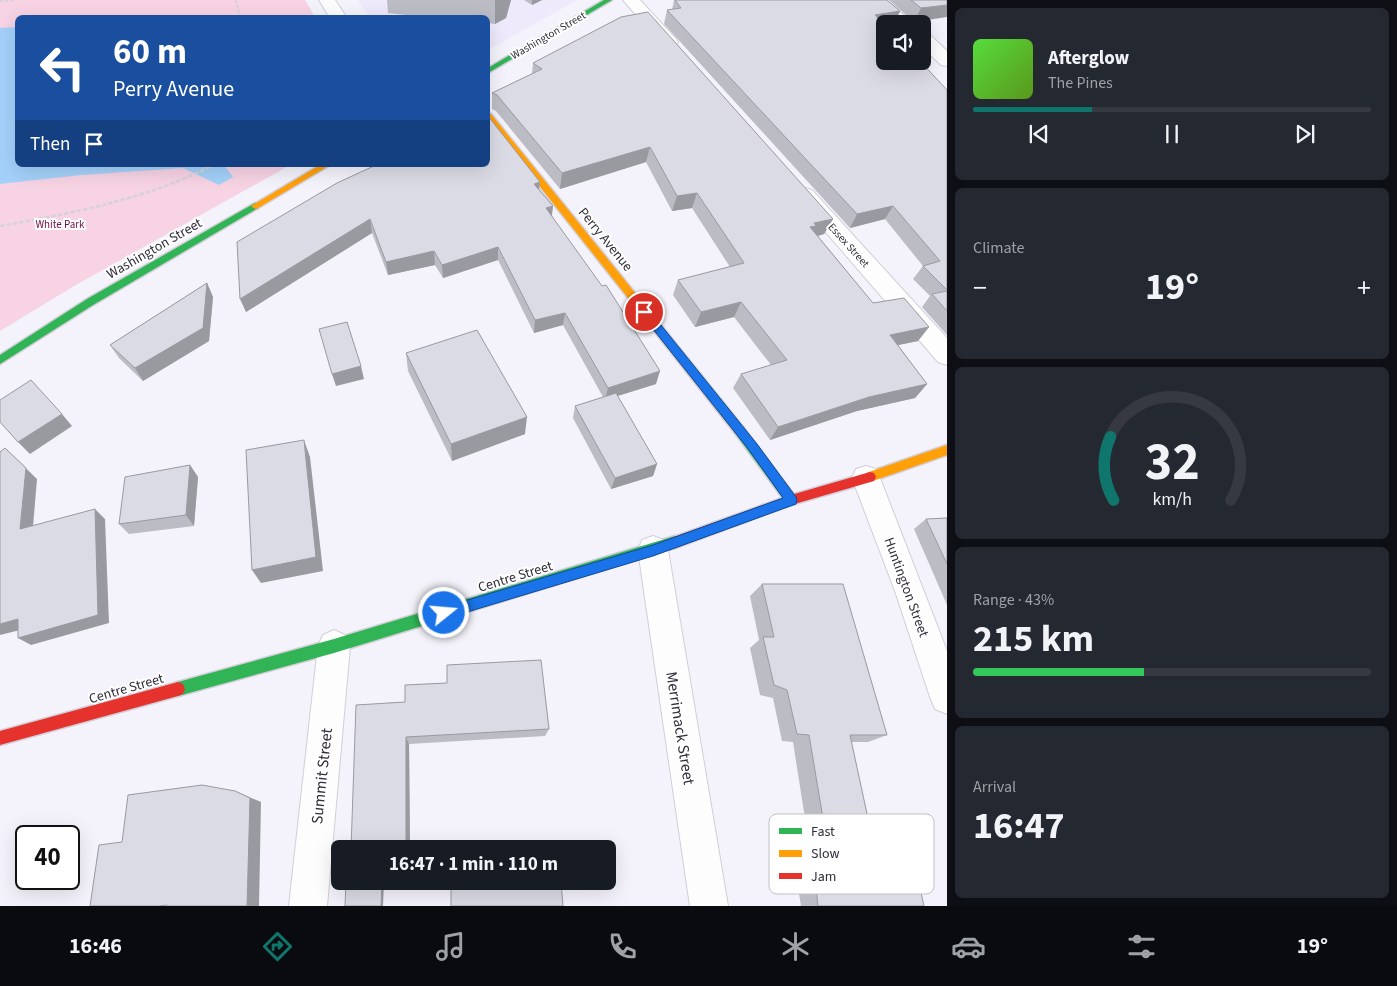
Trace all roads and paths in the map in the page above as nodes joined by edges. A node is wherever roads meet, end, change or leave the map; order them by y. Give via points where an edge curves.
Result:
1 (13, 0) edge
2 (236, 0) edge
3 (328, 0) edge
4 (609, 0) edge
5 (631, 0) edge
6 (876, 0) edge
7 (0, 1) edge
8 (239, 15) edge
9 (337, 15) edge
10 (895, 15) edge
11 (931, 46) edge
12 (679, 54) edge
13 (947, 61) edge
14 (490, 70) edge
15 (490, 118) edge
16 (209, 167) edge
17 (323, 167) edge
18 (790, 179) edge
19 (0, 226) edge
20 (947, 355) edge
21 (0, 360) edge
22 (947, 450) edge
23 (866, 478) junction
24 (791, 500) junction
25 (653, 550) junction
26 (334, 646) junction
27 (947, 697) edge
28 (0, 738) edge
29 (308, 906) edge
30 (709, 906) edge

1 - 7 path
2 - 8 path
3 - 9 street
4 - 14 street, Washington Street
5 - 12 street
6 - 10 street
11 - 13 street
15 - 24 street, Perry Avenue via 753,447
16 - 19 path via 192,176 89,210
17 - 21 street, Washington Street via 90,302
18 - 20 street, Essex Street
22 - 23 street, Centre Street
23 - 24 street, Centre Street
23 - 27 street, Huntington Street
24 - 25 street, Centre Street
25 - 26 street, Centre Street
25 - 30 street, Merrimack Street
26 - 28 street, Centre Street
26 - 29 street, Summit Street

